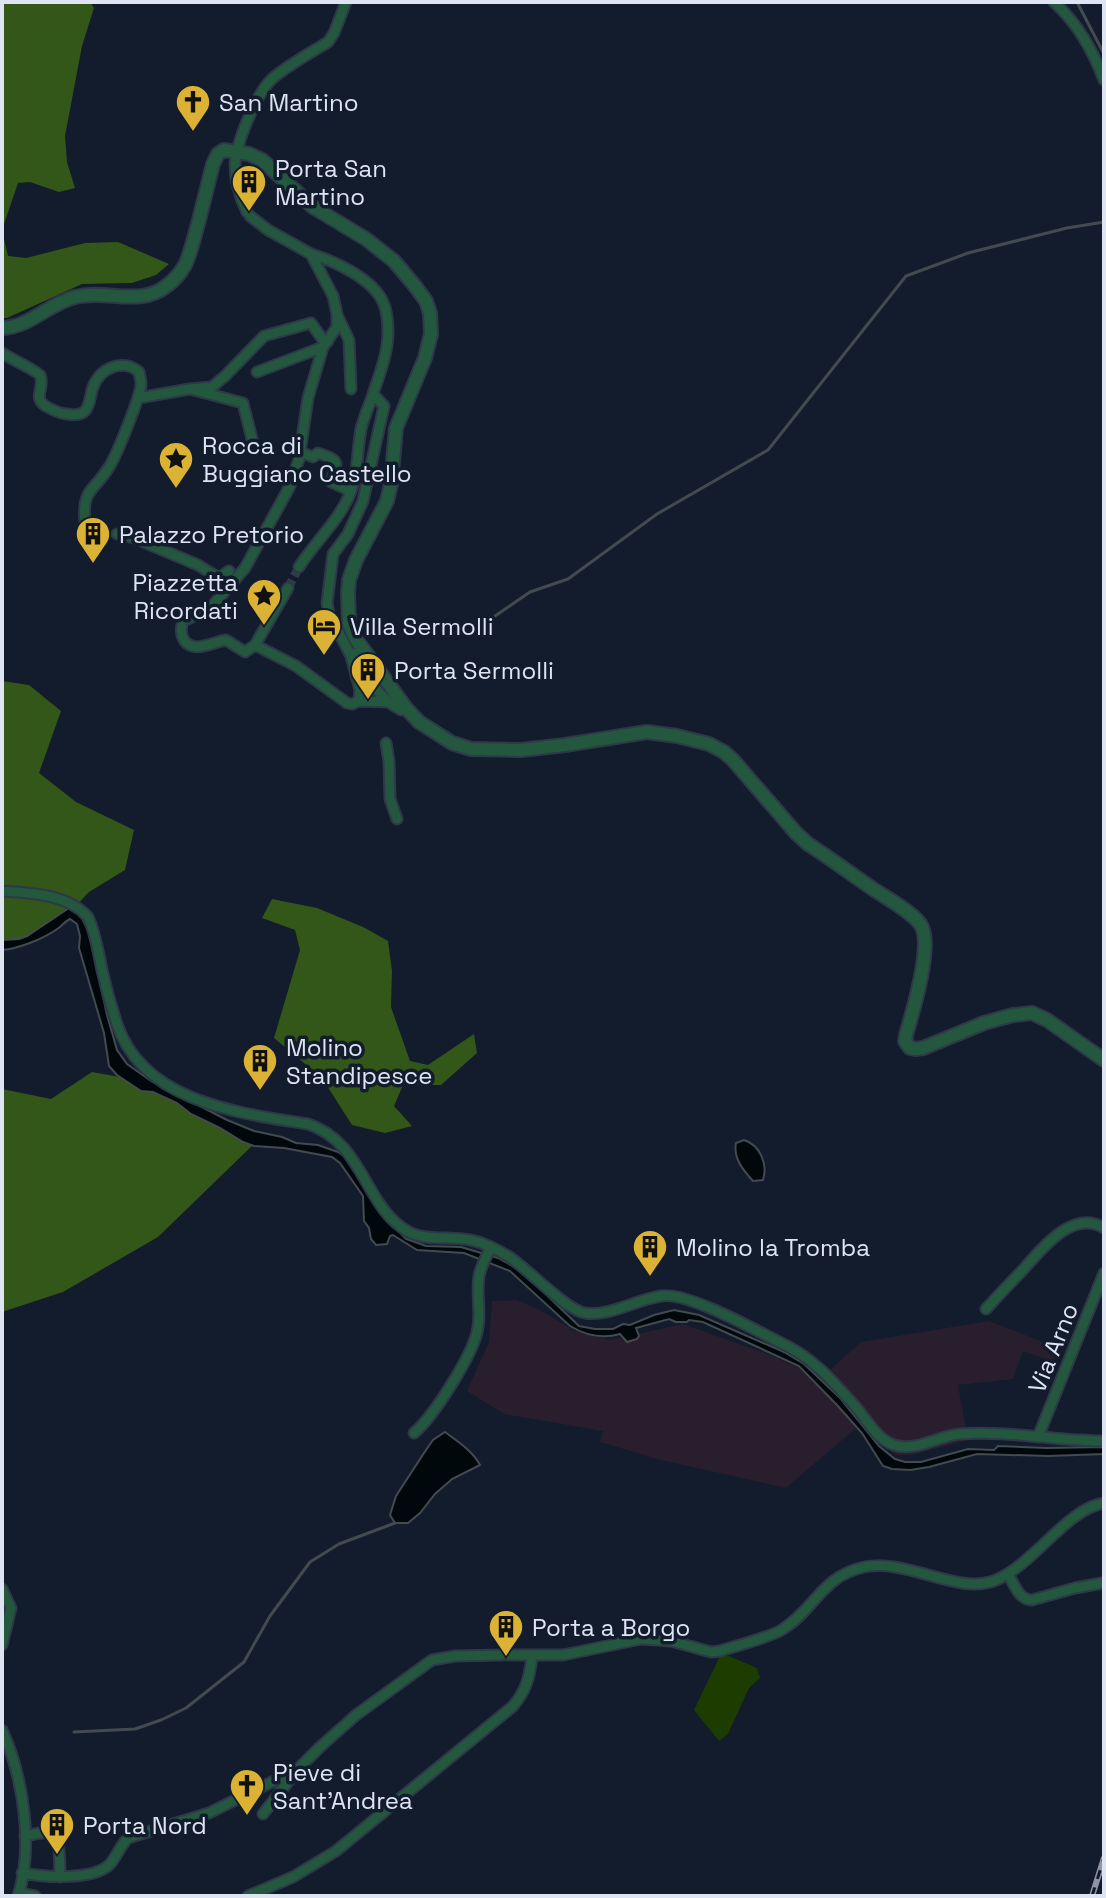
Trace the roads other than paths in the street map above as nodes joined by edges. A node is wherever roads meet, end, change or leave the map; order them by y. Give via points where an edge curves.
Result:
1 (346, 2) edge
2 (1054, 2) edge
3 (1104, 80) edge
4 (238, 151) junction
5 (311, 254) junction
6 (337, 314) junction
7 (2, 328) edge
8 (326, 344) junction
9 (2, 353) edge
10 (257, 372) dead end
11 (190, 389) junction
12 (351, 389) dead end
13 (373, 394) junction
14 (138, 398) junction
15 (252, 439) dead end
16 (300, 452) junction
17 (350, 491) junction
18 (85, 522) dead end
19 (117, 534) dead end
20 (299, 567) tunnel mouth
21 (229, 571) dead end
22 (288, 588) tunnel mouth
23 (354, 641) junction
24 (257, 646) junction
25 (361, 676) junction
26 (359, 701) junction
27 (387, 702) junction
28 (406, 708) junction
29 (386, 743) dead end
30 (397, 819) dead end
31 (2, 891) edge
32 (1104, 1060) edge
33 (1104, 1228) edge
34 (491, 1247) junction
35 (1104, 1273) edge
36 (986, 1309) dead end
37 (414, 1433) dead end
38 (1038, 1437) junction
39 (1104, 1441) edge
40 (1104, 1503) edge
41 (1008, 1574) junction
42 (1102, 1583) edge
43 (2, 1589) edge
44 (2, 1645) edge
45 (532, 1656) junction
46 (2, 1730) edge
47 (298, 1769) junction
48 (263, 1814) dead end
49 (25, 1836) junction
50 (22, 1873) junction
51 (60, 1877) junction
52 (19, 1895) edge
53 (35, 1896) edge
54 (248, 1896) edge

1 - 4 street via 328,42 263,89
2 - 3 street via 1075,23
4 - 5 street via 237,184 249,214
4 - 7 street via 218,154 185,264 172,283 140,296 77,296 28,322
4 - 23 street via 262,160 313,207 380,249 415,286 430,313 425,358 396,428 387,501 349,580
5 - 6 street
5 - 13 street via 350,271 382,299 387,343
6 - 8 street via 337,327
6 - 12 street via 349,340
8 - 10 street
8 - 11 street via 311,323 273,333 212,387
8 - 16 street via 308,398
9 - 14 street via 36,371 43,405 65,415 84,412 96,381 105,371 123,365 139,372
11 - 14 street
11 - 15 street via 243,403
13 - 17 street
13 - 25 street via 384,406 371,470 355,520 333,554 327,603
14 - 18 street via 115,458 86,495
16 - 17 street via 334,460 331,482
16 - 24 street via 290,486 245,568 214,604 183,621 181,632 189,645 226,640 245,652
17 - 20 street
19 - 21 street via 219,578
22 - 24 street
23 - 25 street
23 - 28 street
24 - 26 street via 347,703
25 - 26 street
25 - 27 street
26 - 27 street
27 - 28 street
28 - 32 street via 452,743 471,749 535,748 647,732 709,744 733,760 808,844 919,923 923,959 907,1045 923,1048 984,1023 1032,1013
29 - 30 street via 390,799
31 - 34 street via 63,900 88,917 119,1029 154,1077 217,1107 322,1130 344,1146 381,1204 405,1229 422,1237
33 - 36 street via 1089,1223 1066,1229
34 - 37 street via 478,1283 474,1343 433,1412
34 - 38 street via 584,1313 662,1295 704,1306 805,1356 894,1445 958,1434
35 - 38 street, Via Arno
38 - 39 street
40 - 41 street via 1086,1508
41 - 42 street via 1027,1600
41 - 45 street via 969,1585 870,1566 835,1579 785,1629 720,1651 641,1639
43 - 44 street via 11,1608
45 - 47 street via 432,1660 356,1715
45 - 54 street via 528,1681 512,1707 336,1851
46 - 49 street via 15,1762
47 - 48 street
47 - 51 street via 209,1813 135,1834 98,1871
49 - 50 street
49 - 51 street via 55,1837
50 - 51 street
50 - 52 street
52 - 53 street

